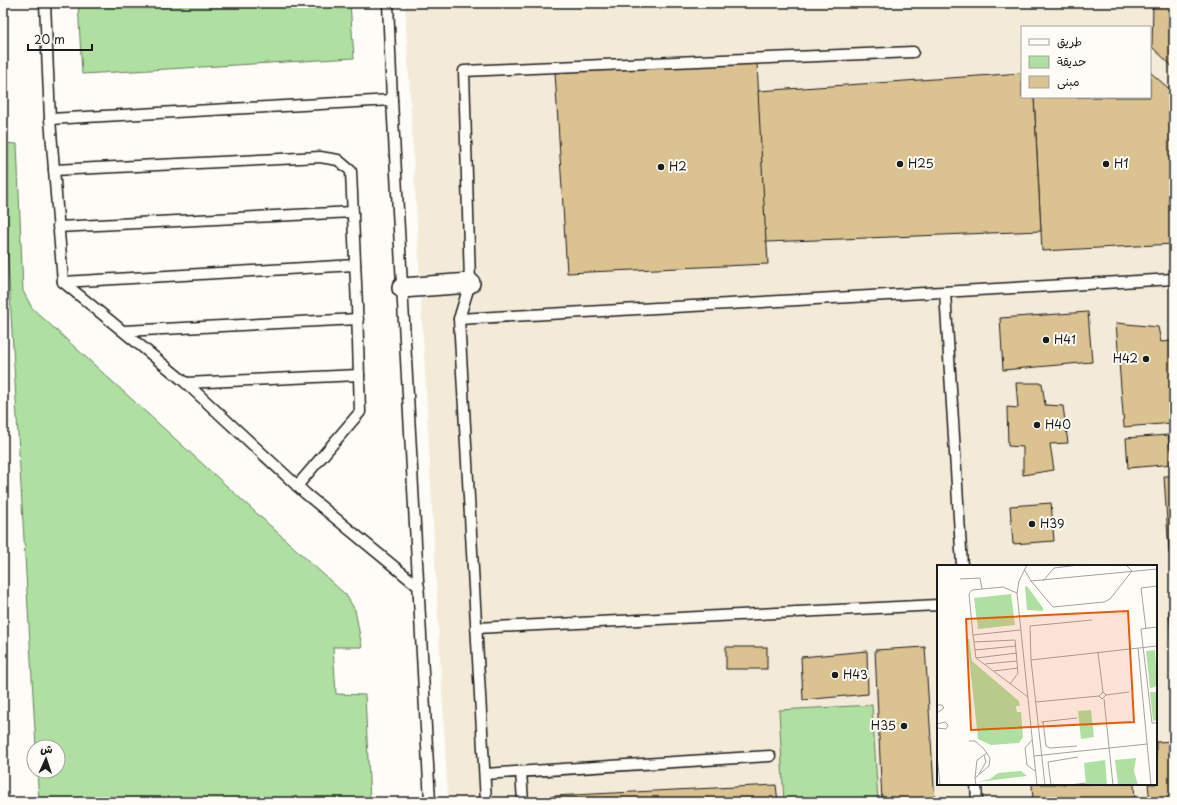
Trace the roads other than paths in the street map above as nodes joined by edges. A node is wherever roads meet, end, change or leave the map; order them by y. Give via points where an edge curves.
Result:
1 (45, 3) edge
2 (388, 3) edge
3 (913, 52) dead end
4 (392, 100) junction
5 (50, 119) junction
6 (54, 170) junction
7 (353, 212) junction
8 (58, 227) junction
9 (355, 265) junction
10 (1174, 279) edge
11 (63, 282) junction
12 (470, 283) junction
13 (402, 288) junction
14 (945, 292) junction
15 (459, 318) junction
16 (358, 319) junction
17 (124, 331) junction
18 (359, 375) junction
19 (186, 384) junction
20 (297, 486) junction
21 (962, 565) edge
22 (419, 587) junction
23 (937, 605) edge
24 (476, 628) junction
25 (770, 756) dead end
26 (521, 772) junction
27 (485, 774) junction
28 (976, 785) edge
29 (430, 802) edge
30 (486, 802) edge
31 (523, 802) edge
32 (977, 802) edge

1 - 5 lane
2 - 4 lane
3 - 12 lane via 464,71
4 - 5 lane
4 - 13 lane
5 - 6 lane
6 - 7 lane via 320,157 338,160 351,171
6 - 8 lane
7 - 8 lane
7 - 9 lane
8 - 11 lane
9 - 11 lane
9 - 16 lane
10 - 14 lane
11 - 17 lane
12 - 13 street
12 - 15 lane
13 - 22 lane
14 - 15 lane
14 - 21 lane
15 - 24 lane
16 - 17 lane
16 - 18 lane
17 - 19 lane
18 - 19 lane
18 - 20 lane via 360,412
19 - 20 lane
20 - 22 lane
22 - 29 lane
23 - 24 lane
24 - 27 lane
25 - 26 lane
26 - 27 lane
26 - 31 lane
27 - 30 lane
28 - 32 lane

